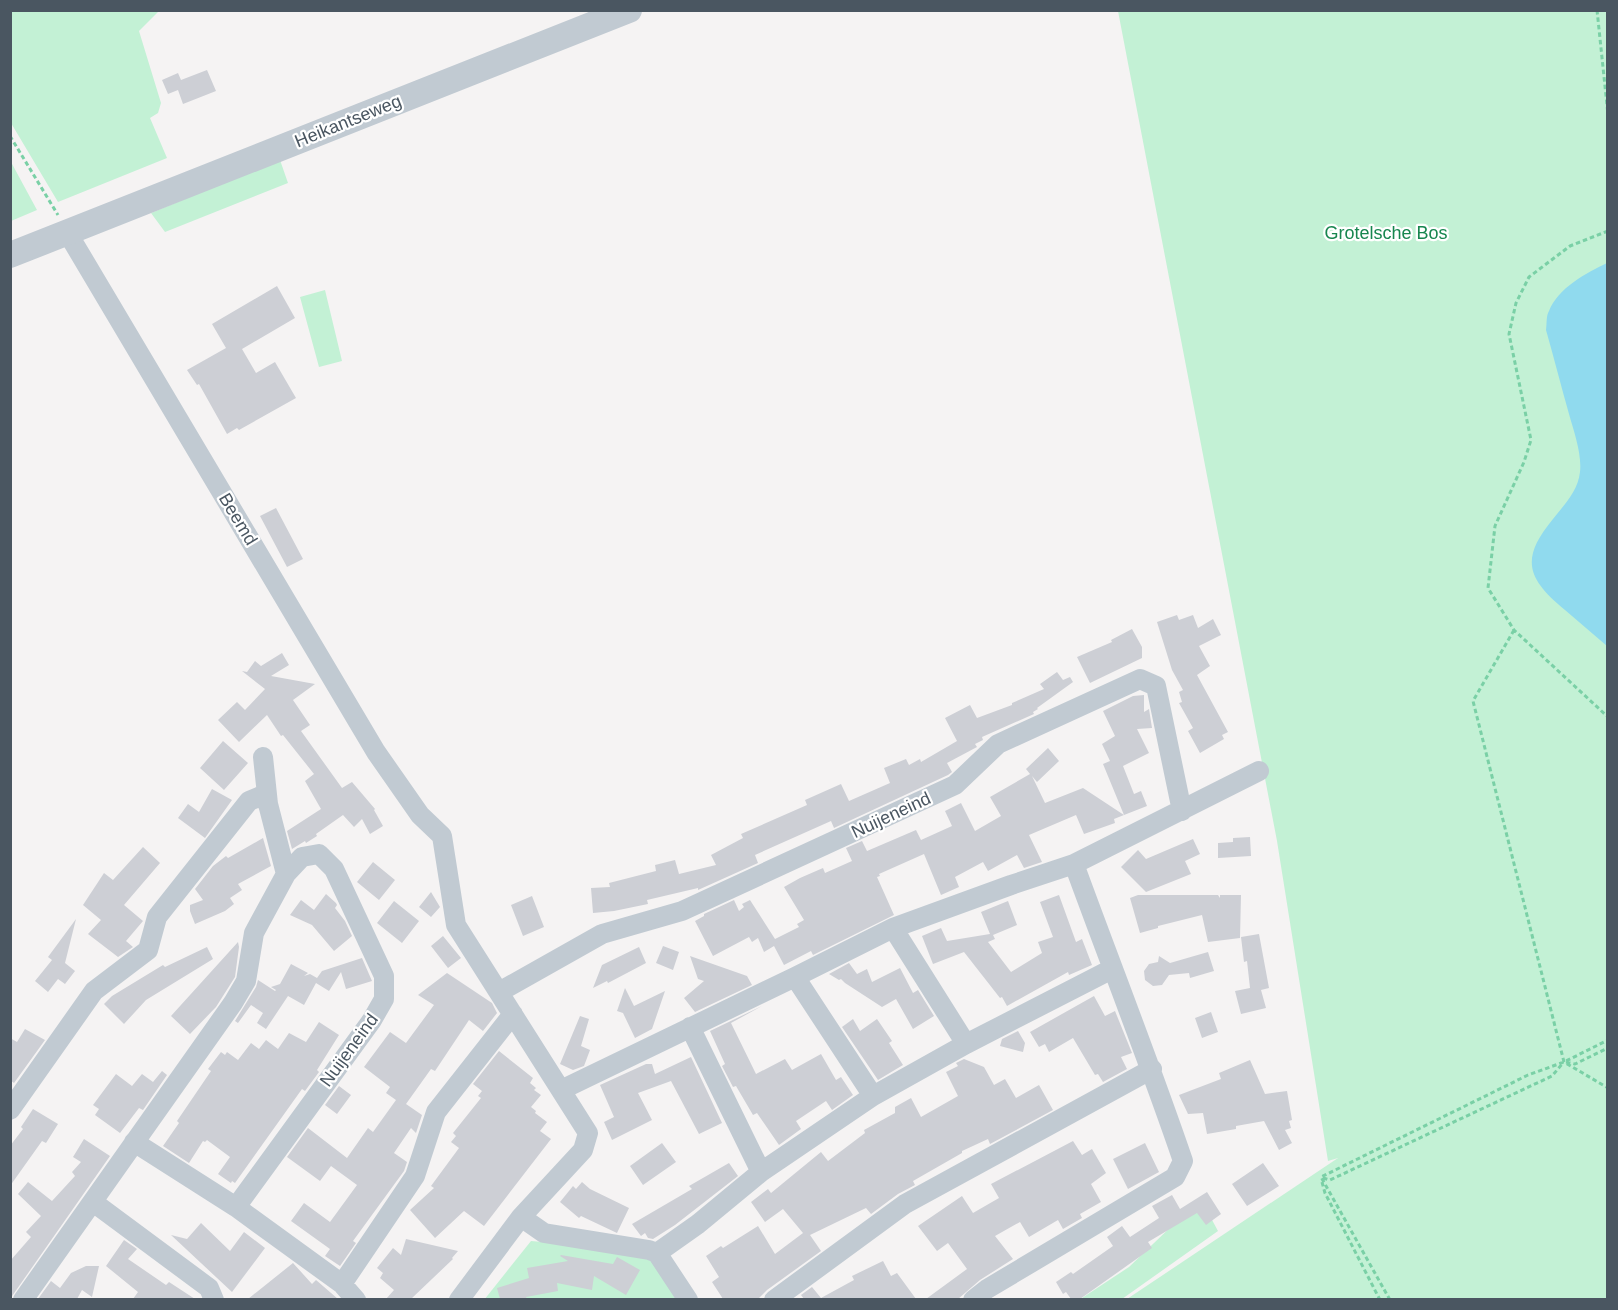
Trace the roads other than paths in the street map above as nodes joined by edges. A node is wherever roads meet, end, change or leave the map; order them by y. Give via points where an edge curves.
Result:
1 (629, 10) edge
2 (67, 232) junction
3 (10, 255) edge
4 (263, 757) dead end
5 (1259, 771) dead end
6 (268, 804) junction
7 (1182, 811) junction
8 (1074, 864) junction
9 (286, 874) junction
10 (893, 928) junction
11 (1112, 969) junction
12 (795, 977) junction
13 (499, 992) junction
14 (513, 1014) junction
15 (690, 1027) junction
16 (966, 1044) junction
17 (1152, 1069) junction
18 (561, 1089) junction
19 (873, 1096) junction
20 (10, 1110) edge
21 (134, 1142) junction
22 (761, 1172) junction
23 (93, 1202) junction
24 (236, 1207) junction
25 (521, 1217) junction
26 (657, 1253) junction
27 (342, 1284) junction
28 (23, 1299) edge
29 (214, 1299) edge
30 (356, 1299) edge
31 (459, 1299) edge
32 (688, 1299) edge
33 (774, 1299) edge
34 (973, 1299) edge

1 - 2 street, Heikantseweg
2 - 3 street
2 - 13 street, Beemd via 376,752 420,815 442,836 456,925
4 - 6 street
5 - 7 street
6 - 9 street
6 - 20 street via 261,796 249,801 157,917 148,950 94,991
7 - 8 street
7 - 13 street, Nuijeneind via 1156,686 1140,679 998,744 955,785 682,911 602,934
8 - 10 street
8 - 11 street
9 - 21 street, Nuijeneind via 254,933 246,981
9 - 24 street, Nuijeneind via 302,857 320,854 334,869 384,976 384,999
10 - 12 street
10 - 16 street
11 - 16 street
11 - 17 street
12 - 15 street
12 - 19 street
13 - 14 street
14 - 18 street
14 - 27 street via 436,1112 414,1176
15 - 18 street
15 - 22 street
16 - 19 street
17 - 33 street via 905,1204
17 - 34 street via 1183,1161 1175,1178
18 - 25 street via 588,1133 582,1150
19 - 22 street
21 - 23 street, Nuijeneind
21 - 24 street
22 - 26 street
23 - 28 street, Nuijeneind
23 - 29 street via 209,1288
24 - 27 street
25 - 26 street via 544,1233
25 - 31 street
26 - 32 street
27 - 30 street

